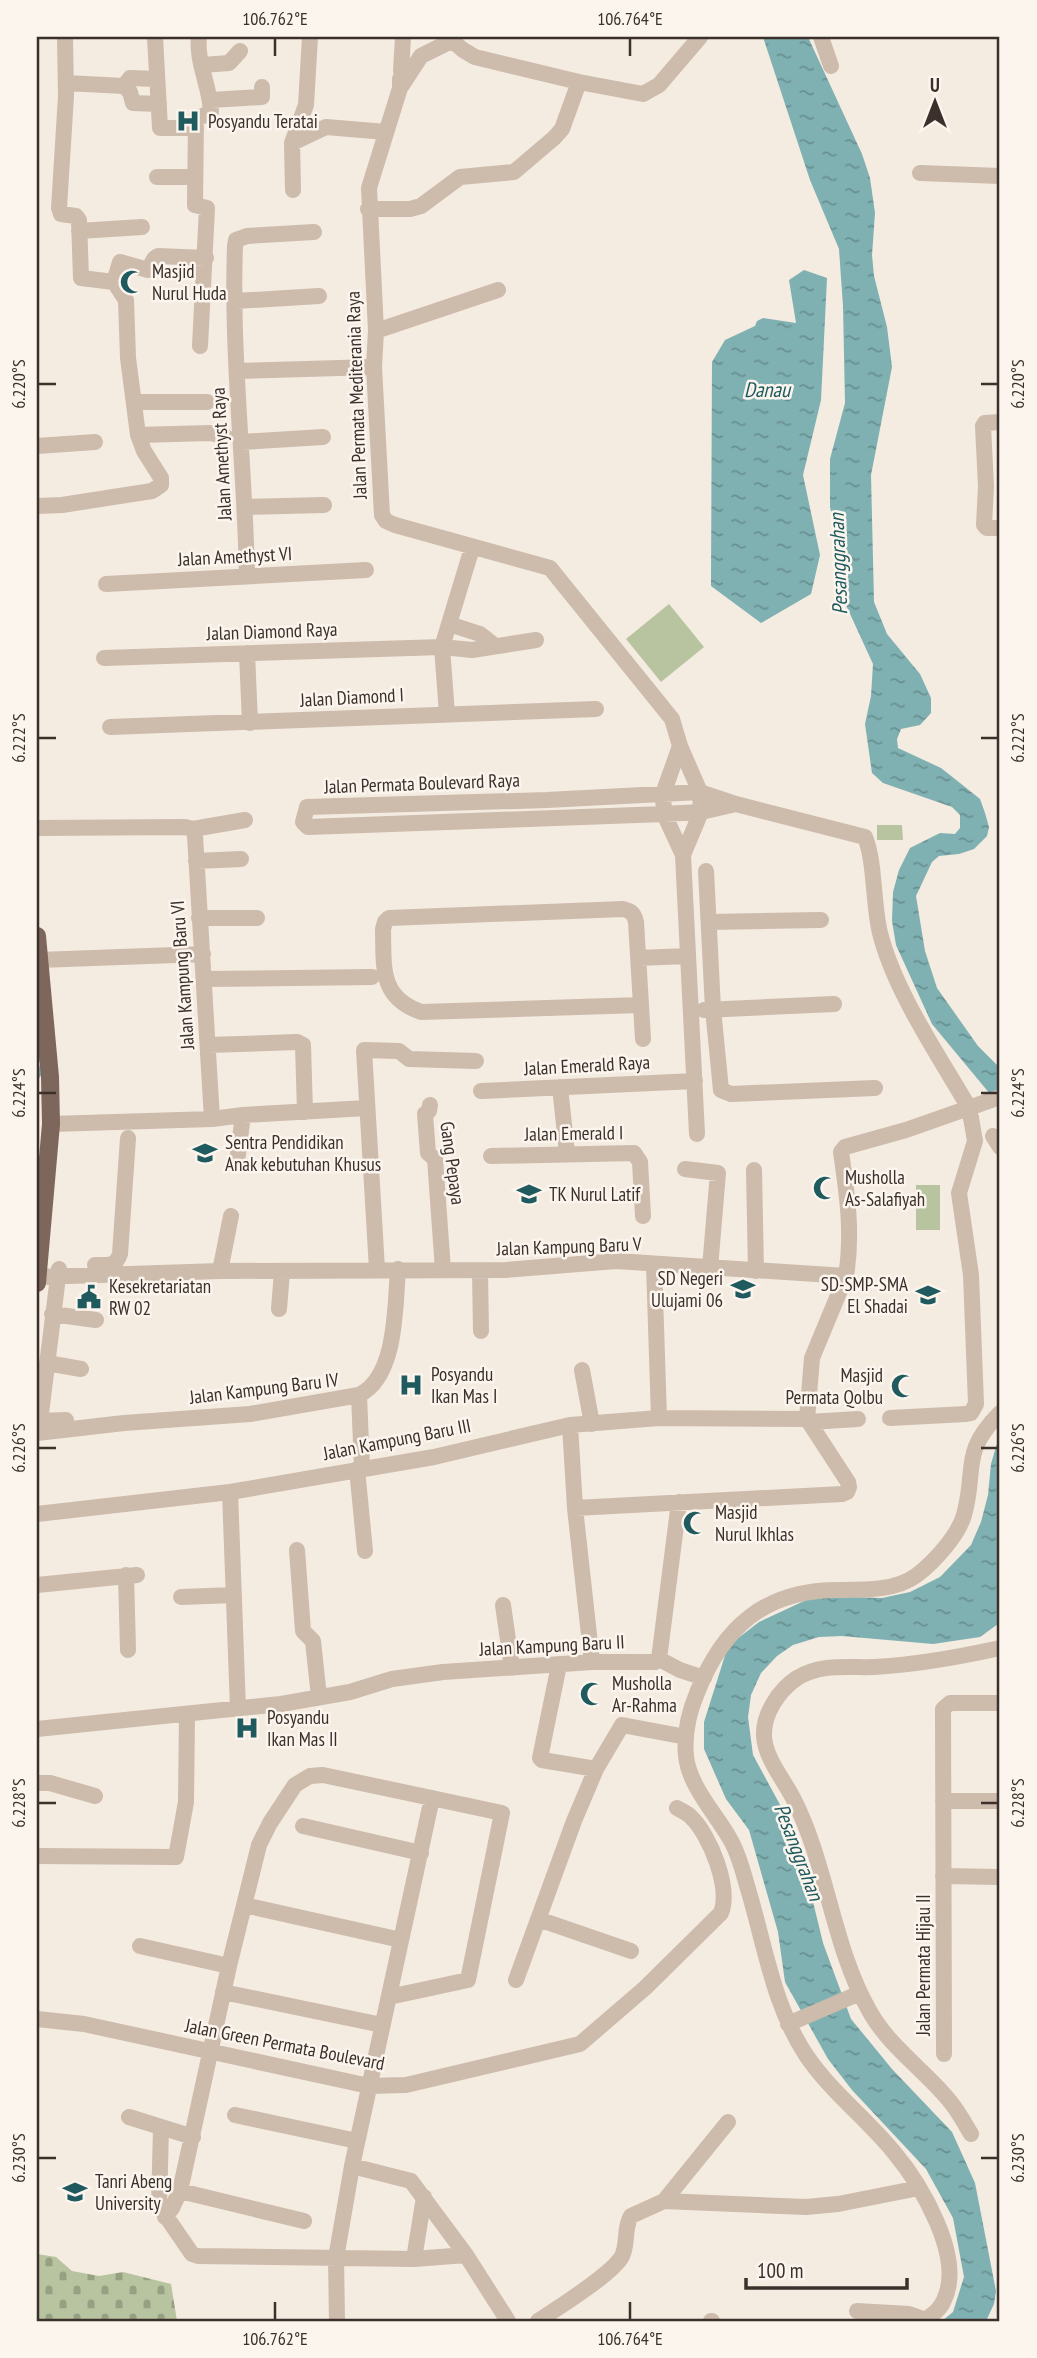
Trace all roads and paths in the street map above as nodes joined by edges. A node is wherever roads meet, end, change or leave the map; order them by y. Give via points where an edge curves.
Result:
1 (65, 37) edge
2 (155, 37) edge
3 (200, 37) edge
4 (310, 37) edge
5 (700, 37) edge
6 (821, 37) edge
7 (449, 39) edge
8 (402, 42) edge
9 (240, 51) dead end
10 (421, 57) junction
11 (202, 65) junction
12 (831, 66) dead end
13 (157, 79) junction
14 (400, 79) junction
15 (579, 82) junction
16 (65, 83) junction
17 (124, 86) junction
18 (261, 87) dead end
19 (211, 100) junction
20 (159, 104) junction
21 (306, 105) junction
22 (326, 127) junction
23 (196, 128) junction
24 (386, 132) junction
25 (292, 144) junction
26 (920, 173) dead end
27 (1000, 176) edge
28 (157, 177) dead end
29 (195, 177) junction
30 (293, 190) dead end
31 (368, 209) junction
32 (142, 227) dead end
33 (79, 231) junction
34 (314, 232) dead end
35 (206, 258) junction
36 (114, 282) junction
37 (498, 290) dead end
38 (319, 296) dead end
39 (236, 301) junction
40 (376, 331) junction
41 (200, 346) dead end
42 (374, 367) junction
43 (237, 371) junction
44 (134, 402) junction
45 (207, 402) dead end
46 (1000, 422) edge
47 (138, 435) junction
48 (225, 436) dead end
49 (323, 437) dead end
50 (95, 442) dead end
51 (242, 442) junction
52 (37, 446) edge
53 (324, 505) dead end
54 (37, 506) edge
55 (246, 507) junction
56 (1000, 528) edge
57 (472, 548) junction
58 (366, 570) dead end
59 (247, 576) junction
60 (106, 584) dead end
61 (449, 624) junction
62 (536, 640) dead end
63 (442, 646) junction
64 (495, 646) junction
65 (247, 653) junction
66 (104, 658) dead end
67 (596, 709) dead end
68 (446, 714) junction
69 (250, 723) junction
70 (110, 727) dead end
71 (681, 746) junction
72 (700, 792) junction
73 (663, 794) junction
74 (736, 804) junction
75 (701, 812) junction
76 (664, 814) junction
77 (245, 820) dead end
78 (37, 828) edge
79 (193, 829) junction
80 (683, 855) junction
81 (241, 859) dead end
82 (196, 861) junction
83 (706, 871) dead end
84 (199, 918) junction
85 (257, 918) dead end
86 (821, 920) dead end
87 (709, 922) junction
88 (37, 936) edge
89 (203, 954) junction
90 (688, 956) junction
91 (638, 958) junction
92 (38, 967) edge
93 (372, 977) dead end
94 (204, 979) junction
95 (834, 1004) dead end
96 (641, 1005) junction
97 (713, 1010) junction
98 (691, 1011) junction
99 (643, 1039) dead end
100 (208, 1045) junction
101 (476, 1061) dead end
102 (695, 1081) junction
103 (560, 1087) junction
104 (875, 1088) dead end
105 (481, 1091) dead end
106 (1000, 1097) edge
107 (430, 1105) dead end
108 (367, 1108) junction
109 (971, 1108) junction
110 (305, 1112) junction
111 (243, 1115) junction
112 (212, 1119) junction
113 (51, 1124) junction
114 (697, 1134) dead end
115 (128, 1138) dead end
116 (567, 1153) junction
117 (491, 1156) dead end
118 (237, 1162) dead end
119 (685, 1169) dead end
120 (754, 1170) dead end
121 (231, 1216) dead end
122 (643, 1216) dead end
123 (653, 1264) junction
124 (710, 1268) junction
125 (377, 1269) junction
126 (398, 1269) junction
127 (443, 1270) junction
128 (480, 1270) junction
129 (220, 1271) junction
130 (757, 1271) junction
131 (282, 1272) junction
132 (57, 1276) junction
133 (846, 1276) junction
134 (37, 1280) edge
135 (279, 1309) dead end
136 (52, 1314) junction
137 (96, 1320) dead end
138 (481, 1331) dead end
139 (47, 1363) junction
140 (81, 1369) dead end
141 (582, 1370) dead end
142 (359, 1395) junction
143 (1000, 1413) edge
144 (659, 1418) junction
145 (890, 1418) dead end
146 (858, 1419) dead end
147 (73, 1420) dead end
148 (808, 1420) junction
149 (592, 1424) junction
150 (570, 1425) junction
151 (37, 1433) edge
152 (360, 1469) junction
153 (230, 1492) junction
154 (678, 1502) junction
155 (575, 1508) junction
156 (37, 1514) edge
157 (297, 1550) dead end
158 (365, 1551) dead end
159 (37, 1586) edge
160 (234, 1595) junction
161 (181, 1597) dead end
162 (503, 1605) dead end
163 (1000, 1648) edge
164 (128, 1650) dead end
165 (659, 1659) junction
166 (592, 1662) junction
167 (559, 1665) junction
168 (512, 1668) junction
169 (704, 1678) junction
170 (319, 1698) junction
171 (1000, 1703) edge
172 (238, 1709) junction
173 (187, 1715) junction
174 (37, 1729) edge
175 (686, 1737) junction
176 (596, 1769) junction
177 (37, 1783) edge
178 (95, 1796) dead end
179 (432, 1798) junction
180 (943, 1801) junction
181 (1000, 1801) edge
182 (677, 1808) dead end
183 (303, 1826) dead end
184 (421, 1853) junction
185 (37, 1856) edge
186 (943, 1877) junction
187 (1000, 1877) edge
188 (244, 1905) junction
189 (538, 1919) junction
190 (401, 1940) junction
191 (140, 1946) dead end
192 (631, 1951) dead end
193 (229, 1966) junction
194 (516, 1980) dead end
195 (223, 1992) junction
196 (857, 1994) junction
197 (389, 1997) junction
198 (37, 2019) edge
199 (791, 2022) junction
200 (84, 2024) junction
201 (382, 2025) junction
202 (37, 2026) edge
203 (210, 2052) junction
204 (944, 2054) dead end
205 (369, 2086) junction
206 (235, 2115) dead end
207 (129, 2117) dead end
208 (727, 2122) dead end
209 (161, 2128) junction
210 (971, 2134) dead end
211 (193, 2137) junction
212 (357, 2141) junction
213 (352, 2166) junction
214 (919, 2189) junction
215 (180, 2191) junction
216 (424, 2197) junction
217 (664, 2201) junction
218 (165, 2217) junction
219 (304, 2221) dead end
220 (466, 2255) junction
221 (337, 2258) junction
222 (414, 2259) junction
223 (857, 2311) dead end
224 (337, 2321) edge
225 (508, 2321) edge
226 (538, 2321) edge
227 (925, 2321) edge

1 - 16 street
2 - 13 street
3 - 11 street
4 - 21 street
5 - 15 street via 652,91 633,94
6 - 12 street
7 - 10 street, Jalan Permata Mediterania Raya
7 - 15 street via 475,57
8 - 10 street, Jalan Permata Mediterania Raya
8 - 14 street, Jalan Permata Mediterania Raya
9 - 11 street via 229,63
10 - 14 street, Jalan Permata Mediterania Raya
11 - 19 street
13 - 17 street via 130,78
13 - 20 street
14 - 24 street, Jalan Permata Mediterania Raya
15 - 31 street via 562,128 514,172 460,177 410,209
16 - 17 street
16 - 33 street via 60,208 61,214 78,217
17 - 20 street via 133,103
18 - 19 street via 261,97
19 - 23 street via 211,113 198,117
20 - 23 street via 160,128
21 - 22 street
21 - 25 street
22 - 24 street
22 - 25 street
23 - 29 street
24 - 31 street, Jalan Permata Mediterania Raya via 370,180
25 - 30 street
26 - 27 street
28 - 29 street
29 - 35 street via 195,206 207,208
31 - 40 street, Jalan Permata Mediterania Raya
32 - 33 street
33 - 36 street via 81,278
34 - 39 street, Jalan Amethyst Raya via 236,240
35 - 36 street via 158,256 148,270 120,262
35 - 41 street
36 - 44 street via 125,300
37 - 40 street
38 - 39 street
39 - 43 street, Jalan Amethyst Raya
40 - 42 street, Jalan Permata Mediterania Raya
42 - 43 street, Jalan Amethyst Raya
42 - 57 street, Jalan Permata Mediterania Raya via 383,518
43 - 51 street, Jalan Amethyst Raya
44 - 45 street
44 - 47 street
46 - 56 street via 983,426 984,525
47 - 48 street
47 - 54 street via 161,478 157,488
49 - 51 street
50 - 52 street
51 - 55 street, Jalan Amethyst Raya
53 - 55 street
55 - 59 street, Jalan Amethyst Raya
57 - 61 street
57 - 71 street, Jalan Permata Mediterania Raya via 554,571 668,713
58 - 59 street, Jalan Amethyst VI
59 - 60 street, Jalan Amethyst VI
61 - 63 street
61 - 64 street via 480,634
62 - 64 street, Jalan Diamond Raya
63 - 64 street, Jalan Diamond Raya via 472,650
63 - 65 street, Jalan Diamond Raya
63 - 68 street
65 - 66 street, Jalan Diamond Raya
65 - 69 street
67 - 68 street, Jalan Diamond I
68 - 69 street, Jalan Diamond I
69 - 70 street, Jalan Diamond I
71 - 72 street, Jalan Permata Mediterania Raya
71 - 73 street
72 - 73 street, Jalan Permata Boulevard Raya
72 - 74 street, Jalan Permata Boulevard Raya
72 - 75 street, Jalan Permata Mediterania Raya
73 - 76 street
73 - 76 street, Jalan Permata Boulevard Raya via 307,807 303,822 308,827
74 - 75 street, Jalan Permata Boulevard Raya
74 - 109 street, Jalan Permata Boulevard Raya via 865,837 880,934 889,959 912,1009
75 - 76 street, Jalan Permata Boulevard Raya
75 - 80 street
76 - 80 street
77 - 79 street
78 - 79 street
79 - 82 street, Jalan Kampung Baru VI
80 - 90 street
81 - 82 street
82 - 84 street, Jalan Kampung Baru VI
83 - 87 street
84 - 85 street
84 - 89 street, Jalan Kampung Baru VI
86 - 87 street
87 - 97 street
88 - 92 main road
89 - 92 street
89 - 94 street, Jalan Kampung Baru VI
90 - 91 street
90 - 98 street
91 - 96 street
91 - 96 street via 634,914 623,909 397,916 389,918 383,929 388,986 400,1001 421,1012
92 - 113 main road
93 - 94 street
94 - 100 street, Jalan Kampung Baru VI
95 - 97 street
96 - 99 street
97 - 98 street
97 - 104 street via 720,1084 726,1093
98 - 102 street
100 - 110 street via 303,1045
100 - 112 street, Jalan Kampung Baru VI
101 - 108 street via 409,1059 399,1051 366,1049
102 - 103 street, Jalan Emerald Raya
102 - 114 street
103 - 105 street, Jalan Emerald Raya
103 - 116 street
106 - 109 street
107 - 127 street, Gang Pepaya via 425,1114 428,1153 435,1159
108 - 110 street
108 - 125 street
109 - 133 street via 841,1152 849,1212
109 - 145 street via 975,1141 959,1193 971,1275 976,1404 967,1414
110 - 111 street
111 - 112 street
111 - 118 street
112 - 113 street
113 - 134 main road
115 - 132 street via 118,1260 111,1265 65,1267 58,1269
116 - 117 street, Jalan Emerald I
116 - 122 street, Jalan Emerald I via 634,1153 640,1162
119 - 124 street via 718,1173
120 - 130 street
121 - 129 street
123 - 124 street, Jalan Kampung Baru V
123 - 128 street, Jalan Kampung Baru V via 616,1261
123 - 144 street
124 - 130 street, Jalan Kampung Baru V
125 - 126 street, Jalan Kampung Baru V
125 - 131 street, Jalan Kampung Baru V
126 - 127 street, Jalan Kampung Baru V
126 - 142 street, Jalan Kampung Baru IV via 391,1339 383,1367 370,1390
127 - 128 street, Jalan Kampung Baru V
128 - 138 street
129 - 131 street, Jalan Kampung Baru V
129 - 132 street, Jalan Kampung Baru V
130 - 133 street, Jalan Kampung Baru V
131 - 135 street
132 - 134 street, Jalan Kampung Baru V
132 - 136 street
133 - 148 street via 812,1358
136 - 137 street
136 - 139 street
139 - 140 street
139 - 147 street via 40,1421
141 - 149 street
142 - 151 street, Jalan Kampung Baru IV via 250,1414
142 - 152 street
143 - 169 street via 975,1445 964,1517 957,1531 917,1575 882,1588 812,1591 768,1604 740,1623 721,1644
144 - 148 street, Jalan Kampung Baru III
144 - 149 street, Jalan Kampung Baru III
146 - 148 street, Jalan Kampung Baru III
148 - 154 street via 848,1482 847,1492
149 - 150 street, Jalan Kampung Baru III
150 - 152 street, Jalan Kampung Baru III
150 - 155 street
152 - 153 street, Jalan Kampung Baru III
152 - 158 street
153 - 156 street, Jalan Kampung Baru III
153 - 160 street
154 - 155 street
154 - 165 street
155 - 166 street
157 - 170 street via 303,1632 313,1641
159 - 164 street via 131,1575
160 - 161 street
160 - 172 street
162 - 168 street
163 - 196 street via 907,1663 825,1668 796,1679 768,1713 765,1743 818,1856
165 - 166 street, Jalan Kampung Baru II
165 - 169 street
166 - 167 street, Jalan Kampung Baru II
167 - 168 street, Jalan Kampung Baru II
167 - 176 street via 540,1758
168 - 170 street, Jalan Kampung Baru II via 392,1679
169 - 175 street
170 - 172 street, Jalan Kampung Baru II
171 - 180 street, Jalan Permata Hijau II via 950,1703 943,1709
172 - 173 street, Jalan Kampung Baru II
173 - 174 street, Jalan Kampung Baru II
173 - 185 street via 186,1802 176,1857
175 - 176 street via 622,1726
175 - 199 street via 691,1774 732,1841 776,1992
176 - 189 street
177 - 178 street
179 - 184 street
179 - 188 street via 323,1775 303,1778 258,1845
179 - 197 street via 502,1814 474,1953 468,1980
180 - 181 street
180 - 186 street, Jalan Permata Hijau II
182 - 205 street, Jalan Green Permata Boulevard via 704,1834 724,1883 725,1904 645,1988 580,2044 406,2085
183 - 184 street
184 - 190 street
186 - 187 street, Jalan Permata Hijau II
186 - 204 street, Jalan Permata Hijau II
188 - 190 street
188 - 193 street
189 - 192 street
189 - 194 street
190 - 197 street
191 - 193 street
193 - 195 street
195 - 201 street
195 - 203 street
196 - 199 street
196 - 210 street via 900,2051 947,2098
197 - 201 street
198 - 200 street, Jalan Green Permata Boulevard
199 - 214 street via 807,2056 880,2136
200 - 202 street, Jalan Green Permata Boulevard
200 - 203 street, Jalan Green Permata Boulevard
201 - 205 street
203 - 205 street, Jalan Green Permata Boulevard
203 - 211 street
205 - 212 street
206 - 212 street
207 - 209 street
208 - 217 street
209 - 211 street
209 - 218 street via 158,2198
211 - 215 street
212 - 213 street
213 - 216 street via 411,2181
213 - 221 street
214 - 217 street via 806,2207
214 - 227 street via 943,2242 950,2273 945,2299
215 - 218 street
215 - 219 street
216 - 220 street
216 - 222 street
217 - 226 street via 632,2216 624,2252 613,2268
218 - 221 street via 189,2252 198,2256
220 - 222 street
220 - 225 street
221 - 222 street
221 - 224 street
223 - 227 street via 909,2314

